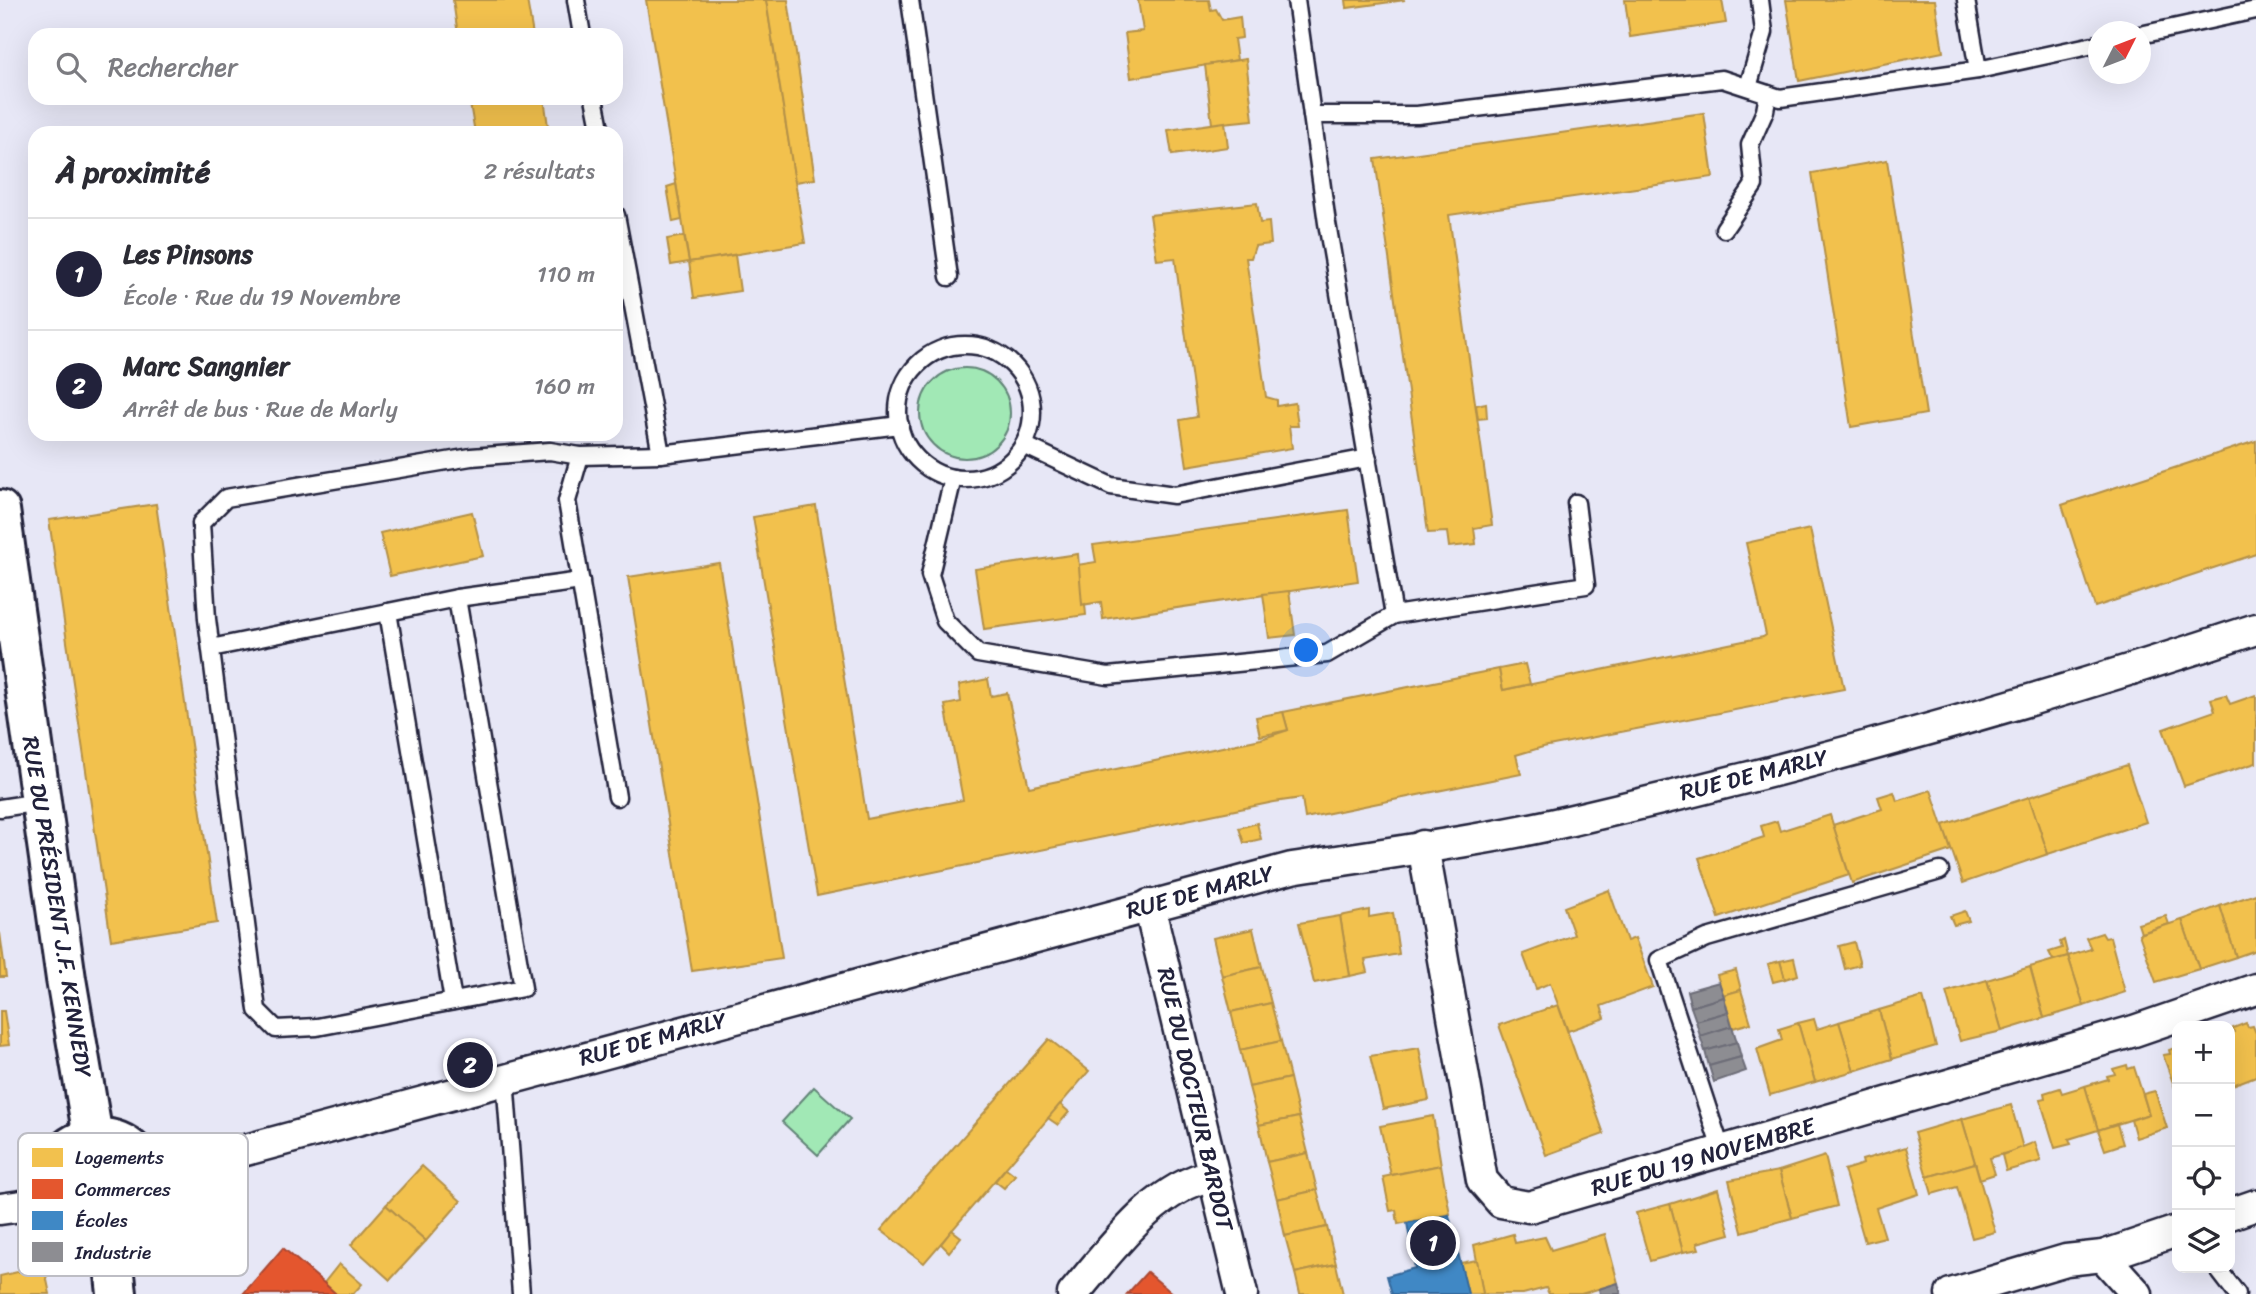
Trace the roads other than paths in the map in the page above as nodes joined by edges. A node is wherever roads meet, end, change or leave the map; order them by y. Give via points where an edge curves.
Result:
1 (576, 0) edge
2 (909, 0) edge
3 (1296, 0) edge
4 (1760, 0) edge
5 (1966, 0) edge
6 (2256, 10) edge
7 (581, 28) edge
8 (2151, 33) edge
9 (2088, 46) edge
10 (1978, 70) junction
11 (1748, 87) junction
12 (1769, 94) junction
13 (595, 105) edge
14 (1312, 115) junction
15 (600, 126) edge
16 (1724, 229) dead end
17 (623, 252) edge
18 (949, 277) dead end
19 (900, 425) junction
20 (1024, 445) junction
21 (661, 454) junction
22 (580, 456) junction
23 (1368, 458) junction
24 (953, 478) junction
25 (1576, 503) dead end
26 (0, 510) edge
27 (581, 580) junction
28 (457, 598) junction
29 (388, 612) junction
30 (1394, 615) junction
31 (2256, 629) edge
32 (211, 648) junction
33 (617, 797) dead end
34 (40, 802) junction
35 (0, 808) edge
36 (1423, 846) junction
37 (1940, 871) dead end
38 (1149, 905) junction
39 (2256, 989) edge
40 (453, 1001) junction
41 (505, 1078) junction
42 (92, 1133) edge
43 (248, 1149) edge
44 (1722, 1152) junction
45 (1213, 1175) junction
46 (2256, 1205) edge
47 (18, 1206) edge
48 (0, 1209) edge
49 (2235, 1212) edge
50 (2172, 1233) edge
51 (2103, 1256) junction
52 (2221, 1273) edge
53 (115, 1276) edge
54 (117, 1294) edge
55 (520, 1294) edge
56 (1073, 1294) edge
57 (1242, 1294) edge
58 (1951, 1294) edge
59 (2137, 1294) edge
60 (2237, 1294) edge

1 - 7 lane
2 - 18 lane
3 - 14 lane
4 - 11 lane via 1764,32
5 - 10 lane
6 - 8 lane
9 - 10 lane
10 - 12 lane via 1780,98
11 - 12 lane
11 - 14 lane via 1722,79 1417,115
12 - 16 lane via 1750,145 1754,186
13 - 15 lane
14 - 23 lane
17 - 21 lane
19 - 20 lane via 901,390 912,370 929,355 951,346 974,345 996,352 1014,365 1027,385 1031,426
19 - 21 lane
19 - 24 lane via 914,455 931,470
20 - 23 lane via 1111,486 1174,495
20 - 24 lane via 994,473 974,479
21 - 22 lane
22 - 27 lane via 568,501
22 - 32 lane via 550,451 471,457 226,498 201,523
23 - 30 lane
24 - 30 lane via 930,575 945,621 978,654 1108,676 1327,654
25 - 30 lane via 1586,585
26 - 34 street, RUE DU PRÉSIDENT J.F. KENNEDY
27 - 28 lane
27 - 33 lane
28 - 29 lane
28 - 40 lane via 523,988
29 - 32 lane
29 - 40 lane
31 - 36 street, RUE DE MARLY via 1904,737 1568,821
32 - 40 lane via 257,1010 276,1029 317,1027
34 - 35 lane
34 - 42 street, RUE DU PRÉSIDENT J.F. KENNEDY
36 - 38 street, RUE DE MARLY via 1292,868
36 - 44 street, RUE DU 19 NOVEMBRE via 1482,1180 1501,1202 1529,1207
37 - 44 lane via 1707,938 1659,960
38 - 41 street, RUE DE MARLY
38 - 45 street, RUE DU DOCTEUR BARDOT
39 - 44 street, RUE DU 19 NOVEMBRE via 2134,1031
41 - 43 street, RUE DE MARLY
41 - 55 lane
45 - 56 street via 1194,1179 1146,1213
45 - 57 street, RUE DU DOCTEUR BARDOT
46 - 49 street
47 - 48 street
50 - 51 street
51 - 58 street via 2066,1260
51 - 59 street
52 - 60 lane
53 - 54 street

